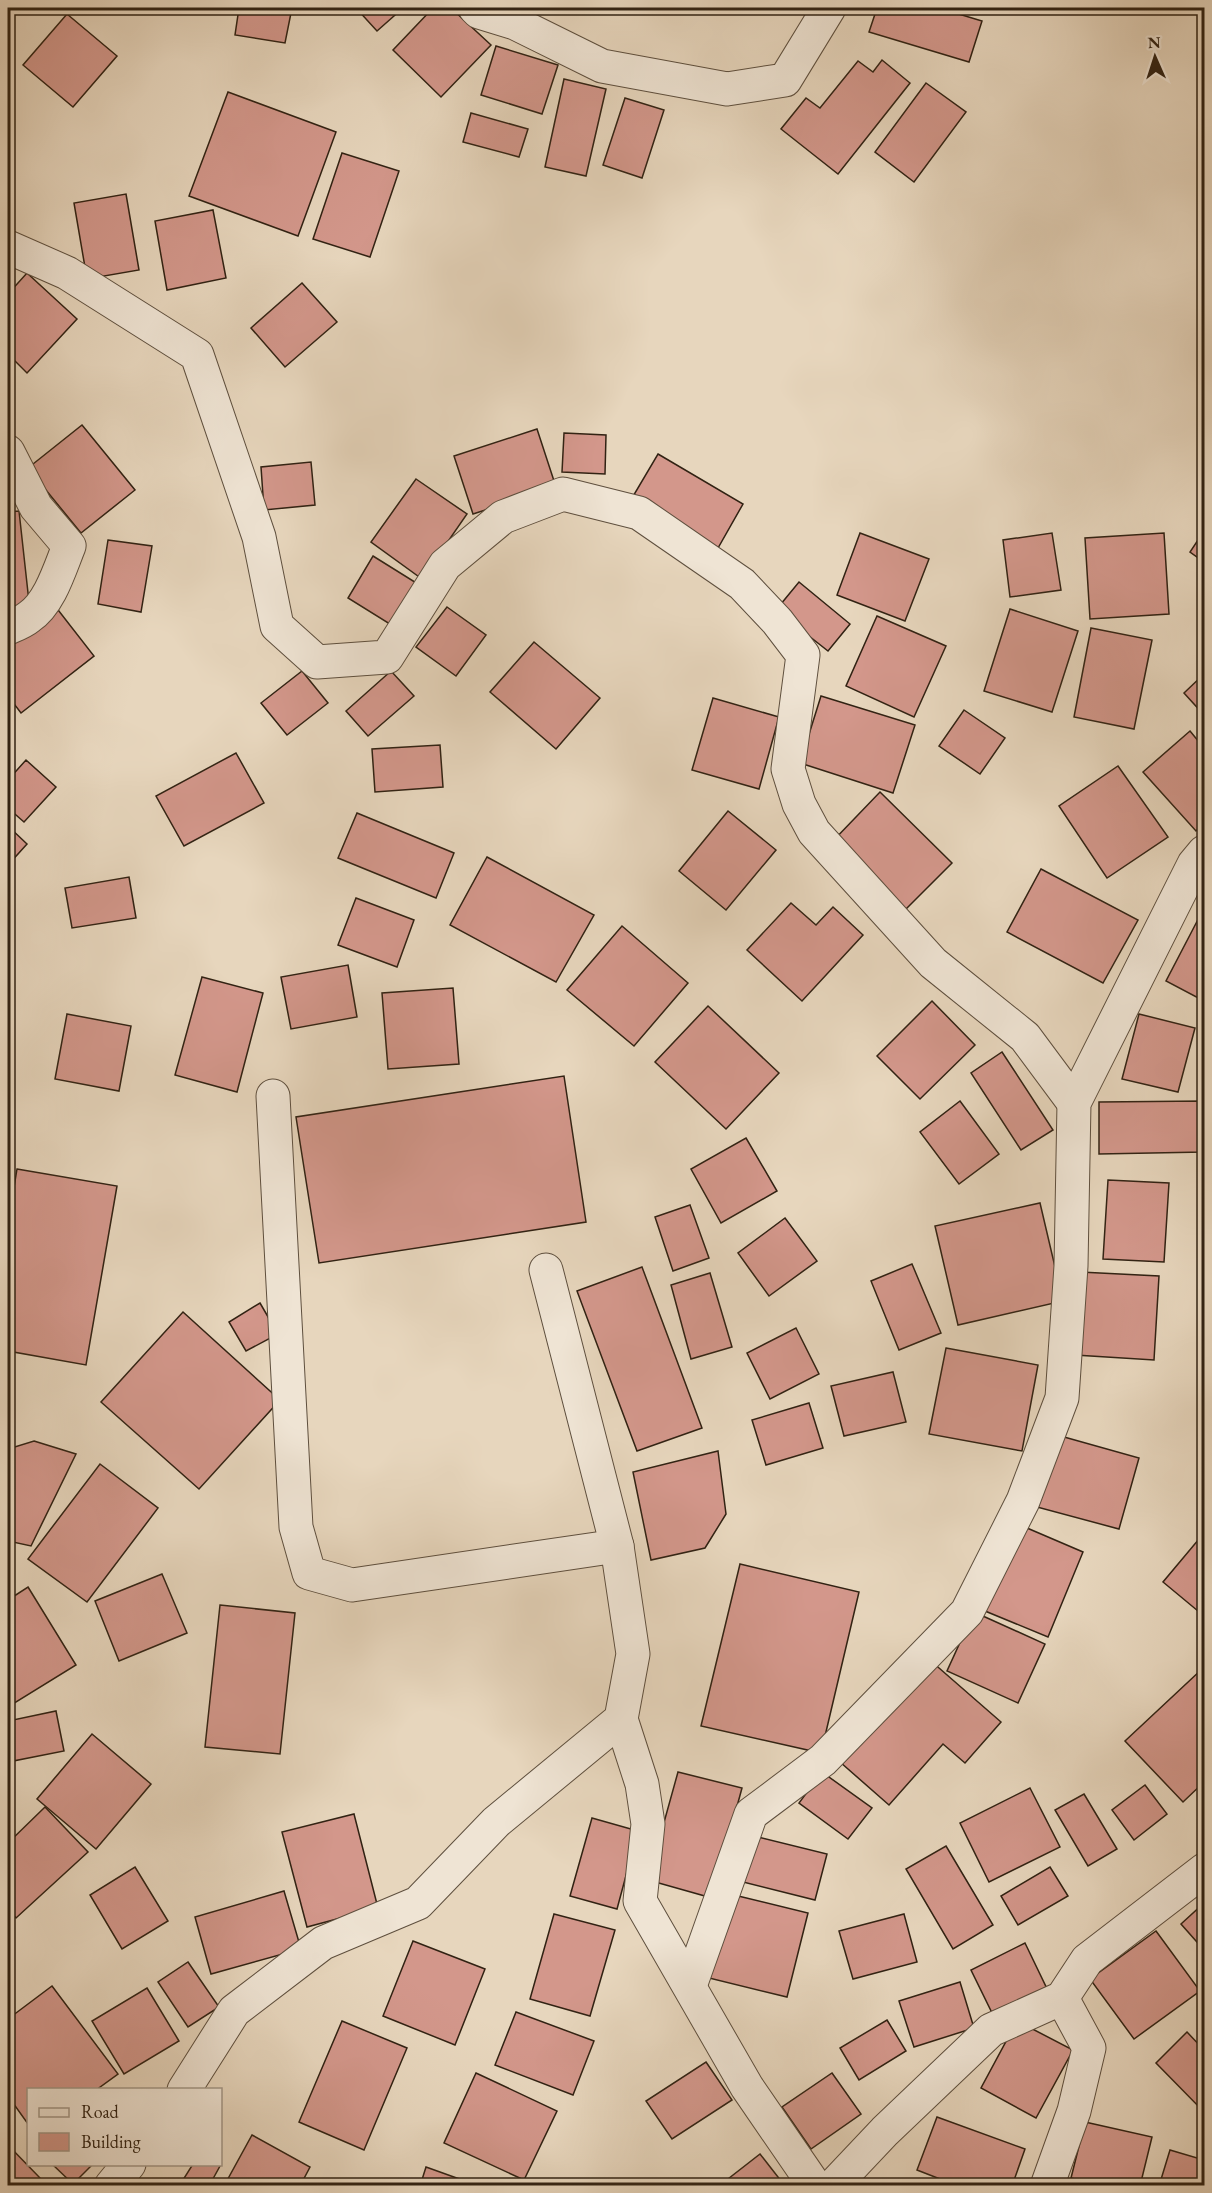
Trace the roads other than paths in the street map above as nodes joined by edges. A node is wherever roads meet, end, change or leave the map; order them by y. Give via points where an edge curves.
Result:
1 (475, 8) edge
2 (817, 13) edge
3 (8, 247) edge
4 (8, 452) edge
5 (8, 628) edge
6 (1204, 852) edge
7 (273, 1096) dead end
8 (1074, 1103) junction
9 (546, 1270) dead end
10 (617, 1546) junction
11 (621, 1719) junction
12 (1204, 1870) edge
13 (690, 1986) junction
14 (1062, 1998) junction
15 (185, 2088) edge
16 (127, 2166) edge
17 (111, 2186) edge
18 (815, 2186) edge
19 (832, 2186) edge
20 (1047, 2186) edge

1 - 2 street via 602,66 727,89 785,80
3 - 8 street via 66,273 197,355 259,537 277,626 317,662 387,657 445,565 503,517 563,494 639,513 742,584 803,655 788,769 799,804 814,832 933,963 1025,1037
4 - 5 street via 36,507 69,546 54,585 42,603 31,617
6 - 8 street via 1194,864
7 - 10 street via 296,1527 309,1573 352,1585
8 - 13 street via 1071,1266 1062,1398 1023,1501 967,1612 823,1760 751,1814
9 - 10 street
10 - 11 street via 633,1654
11 - 13 street via 642,1784 648,1824 640,1901
11 - 15 street via 496,1822 418,1903 323,1943 234,2011
12 - 14 street via 1087,1960
13 - 18 street via 747,2087
14 - 19 street via 991,2030
14 - 20 street via 1089,2048 1074,2111
16 - 17 street

